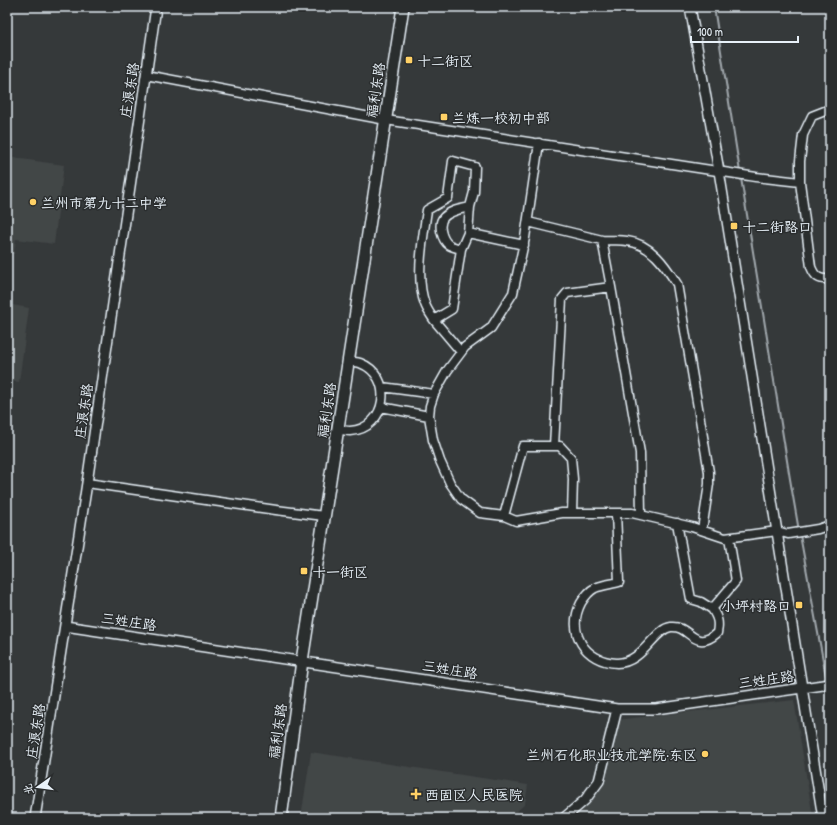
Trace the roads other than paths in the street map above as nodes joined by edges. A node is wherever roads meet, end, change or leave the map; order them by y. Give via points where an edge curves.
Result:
1 (156, 7) edge
2 (403, 7) edge
3 (690, 7) edge
4 (146, 75) junction
5 (830, 109) edge
6 (386, 120) junction
7 (539, 143) junction
8 (723, 172) junction
9 (800, 182) junction
10 (470, 207) junction
11 (528, 222) junction
12 (425, 224) junction
13 (440, 227) junction
14 (468, 232) junction
15 (602, 240) junction
16 (524, 246) junction
17 (461, 250) junction
18 (830, 279) edge
19 (611, 287) junction
20 (434, 320) junction
21 (461, 352) junction
22 (348, 361) junction
23 (382, 387) junction
24 (434, 394) junction
25 (381, 407) junction
26 (429, 416) junction
27 (338, 429) junction
28 (554, 446) junction
29 (87, 483) junction
30 (572, 513) junction
31 (616, 513) junction
32 (641, 515) junction
33 (324, 516) junction
34 (504, 516) junction
35 (677, 523) junction
36 (830, 525) edge
37 (702, 530) junction
38 (777, 531) junction
39 (729, 538) junction
40 (712, 609) junction
41 (65, 626) junction
42 (302, 661) junction
43 (830, 684) edge
44 (802, 688) junction
45 (617, 709) junction
46 (35, 818) edge
47 (281, 818) edge
48 (564, 818) edge
49 (823, 818) edge

1 - 4 street, 庄浪东路
2 - 6 main road, 福利东路
3 - 8 street
4 - 6 street
4 - 29 street, 庄浪东路
5 - 9 street via 812,116 803,135
6 - 7 street
6 - 22 main road, 福利东路
7 - 8 street
7 - 11 street
8 - 9 street
8 - 38 street
9 - 18 street via 811,267 818,278
10 - 12 street via 474,192 475,167 453,162 448,198 427,210
10 - 13 street via 455,210 444,216
10 - 14 street
11 - 15 street
11 - 16 street
12 - 13 street
12 - 20 street via 419,282 425,305
13 - 17 street via 448,244
14 - 16 street
14 - 17 street
15 - 19 street
15 - 37 street via 628,241 647,248 664,265 677,284 709,472 710,484
16 - 21 street via 512,293 491,328
17 - 20 street via 452,309
19 - 28 street via 566,293 562,299
19 - 32 street via 640,453
20 - 21 street
21 - 24 street
22 - 23 street via 360,363 371,369 379,378
22 - 27 main road, 福利东路
23 - 24 street
23 - 25 street
24 - 26 street
25 - 26 street
25 - 27 street via 372,422 362,429
26 - 34 street via 440,461 461,499 480,513
27 - 33 main road, 福利东路
28 - 30 street via 560,446 571,458
28 - 34 street via 523,446
29 - 33 street
29 - 41 street, 庄浪东路
30 - 31 street
30 - 34 street via 516,521
31 - 32 street
31 - 40 street via 619,582 596,588 584,598 576,612 575,627 580,642 589,654 603,661 618,663 633,658 659,633 672,627 701,641 716,632 719,624 718,617
32 - 35 street
33 - 42 main road, 福利东路
35 - 37 street
35 - 40 street via 691,599
36 - 38 street via 788,534
37 - 39 street
38 - 39 street
38 - 44 street
39 - 40 street via 736,580
41 - 42 street, 三姓庄路
41 - 46 street, 庄浪东路
42 - 45 street, 三姓庄路
42 - 47 main road, 福利东路
43 - 44 street, 三姓庄路
44 - 45 street, 三姓庄路 via 656,709
44 - 49 street
45 - 48 street via 598,781 585,800

